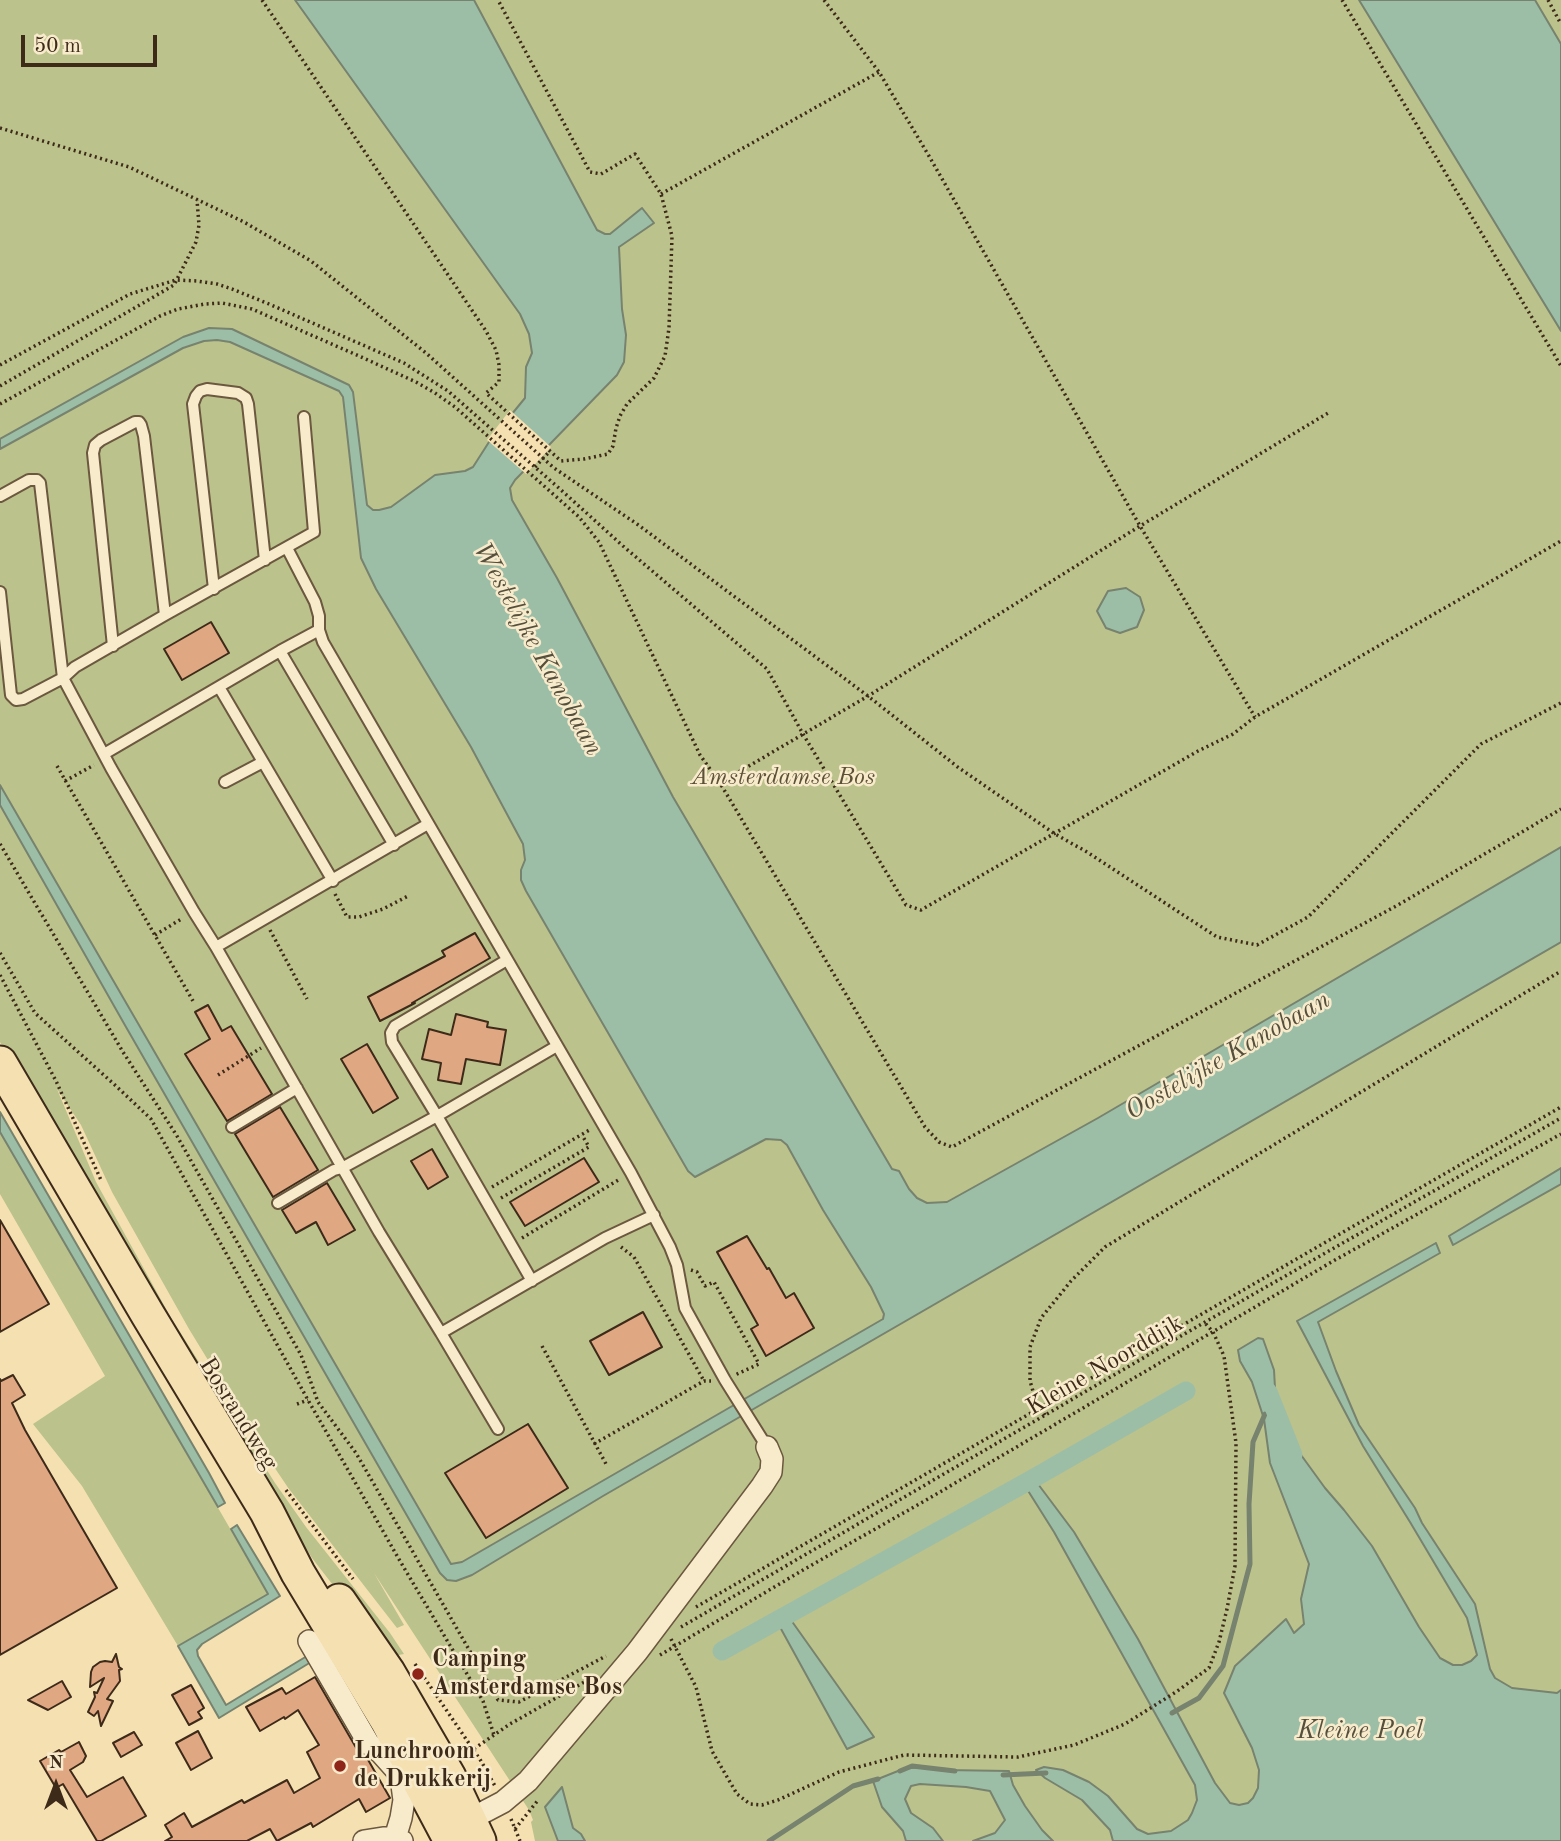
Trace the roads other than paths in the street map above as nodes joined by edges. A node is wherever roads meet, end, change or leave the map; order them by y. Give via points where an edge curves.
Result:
1 (304, 417) dead end
2 (0, 496) edge
3 (287, 548) junction
4 (265, 560) junction
5 (214, 589) junction
6 (0, 592) edge
7 (164, 615) junction
8 (319, 630) junction
9 (113, 646) junction
10 (280, 651) junction
11 (63, 678) junction
12 (219, 687) junction
13 (104, 754) junction
14 (263, 762) junction
15 (225, 782) dead end
16 (428, 824) junction
17 (394, 845) junction
18 (331, 882) junction
19 (216, 947) junction
20 (507, 960) junction
21 (557, 1046) junction
22 (0, 1063) edge
23 (297, 1088) junction
24 (437, 1116) junction
25 (232, 1127) dead end
26 (342, 1168) junction
27 (278, 1203) dead end
28 (654, 1215) junction
29 (532, 1281) junction
30 (441, 1333) junction
31 (498, 1429) dead end
32 (767, 1447) joint
33 (309, 1641) dead end
34 (461, 1834) edge
35 (399, 1840) edge
36 (364, 1841) edge

1 - 3 lane via 314,533
2 - 11 lane via 29,480 40,483
3 - 4 lane
3 - 8 lane via 315,602
4 - 5 lane
4 - 5 lane via 246,398 238,393 200,391 193,404
5 - 7 lane
6 - 11 lane via 11,695 23,699
7 - 9 lane
7 - 9 lane via 144,436 135,422 101,440 93,453
8 - 10 lane
8 - 16 lane
9 - 11 lane
10 - 12 lane
10 - 17 lane
11 - 13 lane
12 - 13 lane
12 - 14 lane
13 - 19 lane
14 - 15 lane
14 - 18 lane
16 - 17 lane
16 - 20 lane
17 - 18 lane
18 - 19 lane
19 - 23 lane
20 - 21 lane
20 - 24 lane via 395,1026 391,1033
21 - 24 lane
21 - 28 lane
22 - 34 main road, Bosrandweg via 148,1315 275,1499 298,1573
23 - 25 lane
23 - 26 lane
24 - 26 lane
24 - 29 lane
26 - 27 lane
26 - 30 lane
28 - 29 lane
28 - 32 lane via 677,1265 685,1308
29 - 30 lane
30 - 31 lane
32 - 34 street via 771,1472 762,1486 627,1651 552,1754 528,1781
33 - 35 street via 369,1744 397,1771 404,1800
35 - 36 street

